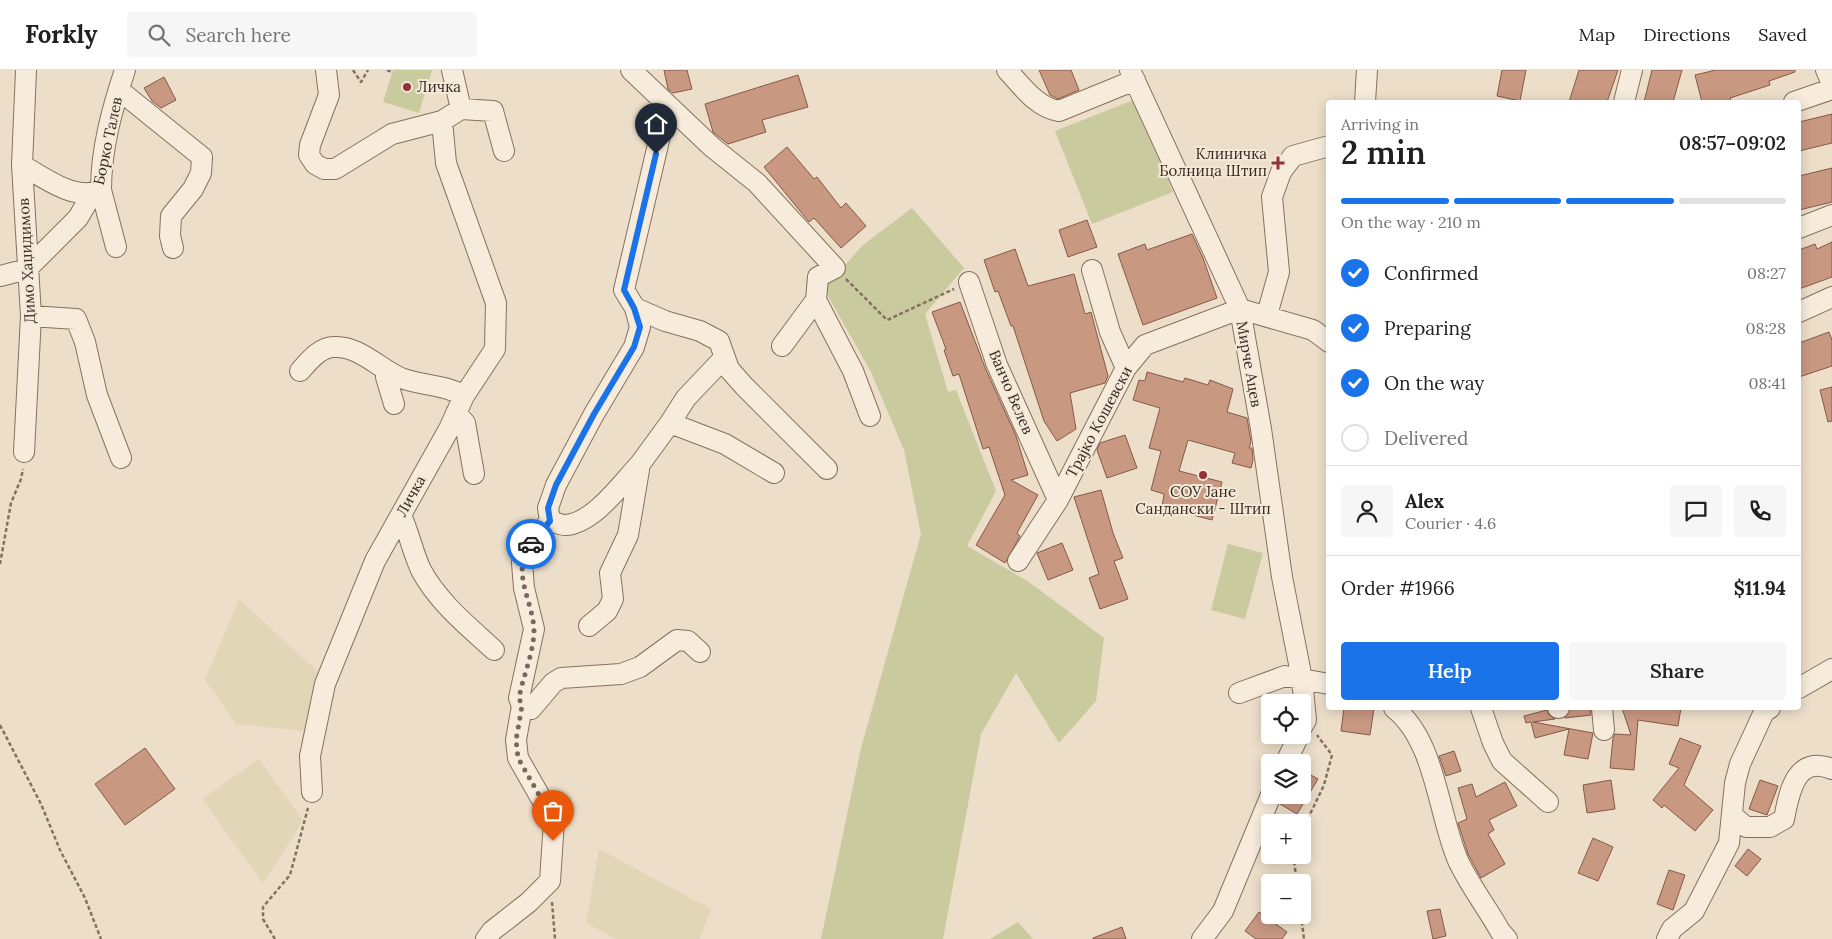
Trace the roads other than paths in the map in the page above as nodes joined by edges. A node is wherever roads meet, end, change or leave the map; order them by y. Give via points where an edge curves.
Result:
1 (26, 70) edge
2 (125, 70) edge
3 (326, 70) edge
4 (452, 70) edge
5 (631, 70) edge
6 (1007, 70) edge
7 (1366, 70) edge
8 (1632, 70) edge
9 (1826, 70) edge
10 (1133, 75) edge
11 (1832, 84) edge
12 (1832, 89) edge
13 (119, 90) junction
14 (1365, 100) edge
15 (1624, 100) edge
16 (1800, 100) edge
17 (461, 109) junction
18 (672, 109) junction
19 (442, 121) junction
20 (1326, 147) edge
21 (504, 151) dead end
22 (22, 166) junction
23 (96, 192) junction
24 (1832, 215) edge
25 (1801, 227) edge
26 (116, 247) dead end
27 (173, 248) dead end
28 (27, 269) junction
29 (1092, 270) dead end
30 (0, 276) edge
31 (969, 282) road end
32 (1832, 297) edge
33 (816, 300) junction
34 (634, 308) junction
35 (1240, 309) junction
36 (1801, 311) edge
37 (1267, 315) junction
38 (31, 316) junction
39 (1326, 340) edge
40 (782, 346) dead end
41 (724, 358) junction
42 (1126, 368) junction
43 (387, 371) junction
44 (304, 374) dead end
45 (394, 404) dead end
46 (460, 404) junction
47 (870, 416) dead end
48 (670, 423) junction
49 (24, 452) road end
50 (121, 458) dead end
51 (640, 464) junction
52 (827, 470) dead end
53 (774, 473) dead end
54 (474, 474) dead end
55 (1058, 500) junction
56 (401, 515) junction
57 (550, 521) junction
58 (1018, 561) dead end
59 (589, 626) dead end
60 (494, 650) dead end
61 (700, 652) dead end
62 (1832, 669) edge
63 (1302, 679) junction
64 (1326, 683) edge
65 (1801, 687) edge
66 (1240, 693) dead end
67 (1302, 694) edge
68 (522, 706) junction
69 (1397, 710) edge
70 (1482, 710) edge
71 (1602, 710) edge
72 (1767, 710) edge
73 (1604, 730) dead end
74 (1832, 769) edge
75 (312, 792) road end
76 (1548, 802) dead end
77 (1267, 804) edge
78 (1732, 814) junction
79 (486, 939) edge
80 (1202, 939) edge
81 (1507, 939) edge
82 (1667, 939) edge

1 - 22 street, Димо Хаџидимов
2 - 13 street, Борко Талев
3 - 19 street via 329,95 309,155 324,169 336,170 392,134
4 - 17 street
5 - 18 street
6 - 10 street via 1039,103 1059,111
7 - 14 street
8 - 15 street
9 - 11 street
10 - 35 street, Мирче Ацев
12 - 16 street
13 - 23 street, Борко Талев
13 - 27 street via 202,157 202,172 171,216
17 - 19 street
17 - 21 street via 493,111
18 - 33 street via 757,183 834,268 818,277
18 - 34 street via 664,119 624,290
19 - 46 street, Личка via 446,163 496,303 496,349
20 - 37 street via 1293,156 1281,172 1272,197 1279,272
22 - 23 street, Борко Талев via 61,188
22 - 28 street, Димо Хаџидимов
23 - 26 street
23 - 28 street via 78,218
24 - 25 street
28 - 30 street
28 - 38 street, Димо Хаџидимов
29 - 42 street via 1110,332
31 - 55 street, Ванчо Велев via 997,364
32 - 36 street
33 - 40 street
33 - 47 street via 853,371
34 - 41 street via 719,340
34 - 57 street via 640,327 634,347 556,485 548,508
35 - 37 street
35 - 42 street, Трајко Кошевски via 1146,345
35 - 63 street, Мирче Ацев via 1282,577
37 - 39 street via 1313,330
38 - 49 street, Димо Хаџидимов
38 - 50 street via 76,319 85,342 97,396
41 - 48 street via 686,398
41 - 52 street via 744,386
42 - 55 street, Трајко Кошевски
43 - 44 street via 357,352 334,347 316,354
43 - 45 street
43 - 46 street via 402,378 452,389
46 - 54 street
46 - 56 street, Личка
48 - 51 street
48 - 53 street via 725,444
51 - 57 street via 594,512 580,522 564,525
51 - 59 street via 628,535 610,573 613,599 607,611
55 - 58 street, Трајко Кошевски
56 - 60 street via 421,569 435,590
56 - 75 street, Личка via 375,561 324,684 310,756
57 - 68 street via 529,546 522,562 524,588 534,629 519,698
61 - 68 street via 688,641 677,640 640,667 620,674 561,678 531,709
62 - 65 street
63 - 64 street
63 - 66 street via 1285,676
63 - 67 street, Мирче Ацев
68 - 79 street via 516,740 518,758 554,821 550,881
69 - 81 street via 1407,718 1430,767 1457,858
70 - 76 street via 1502,762
71 - 73 street
72 - 78 street via 1740,764
74 - 78 street via 1809,767 1792,782 1784,819 1770,827 1746,827
77 - 80 street via 1223,911
78 - 82 street via 1729,843 1714,873 1694,911 1672,929

